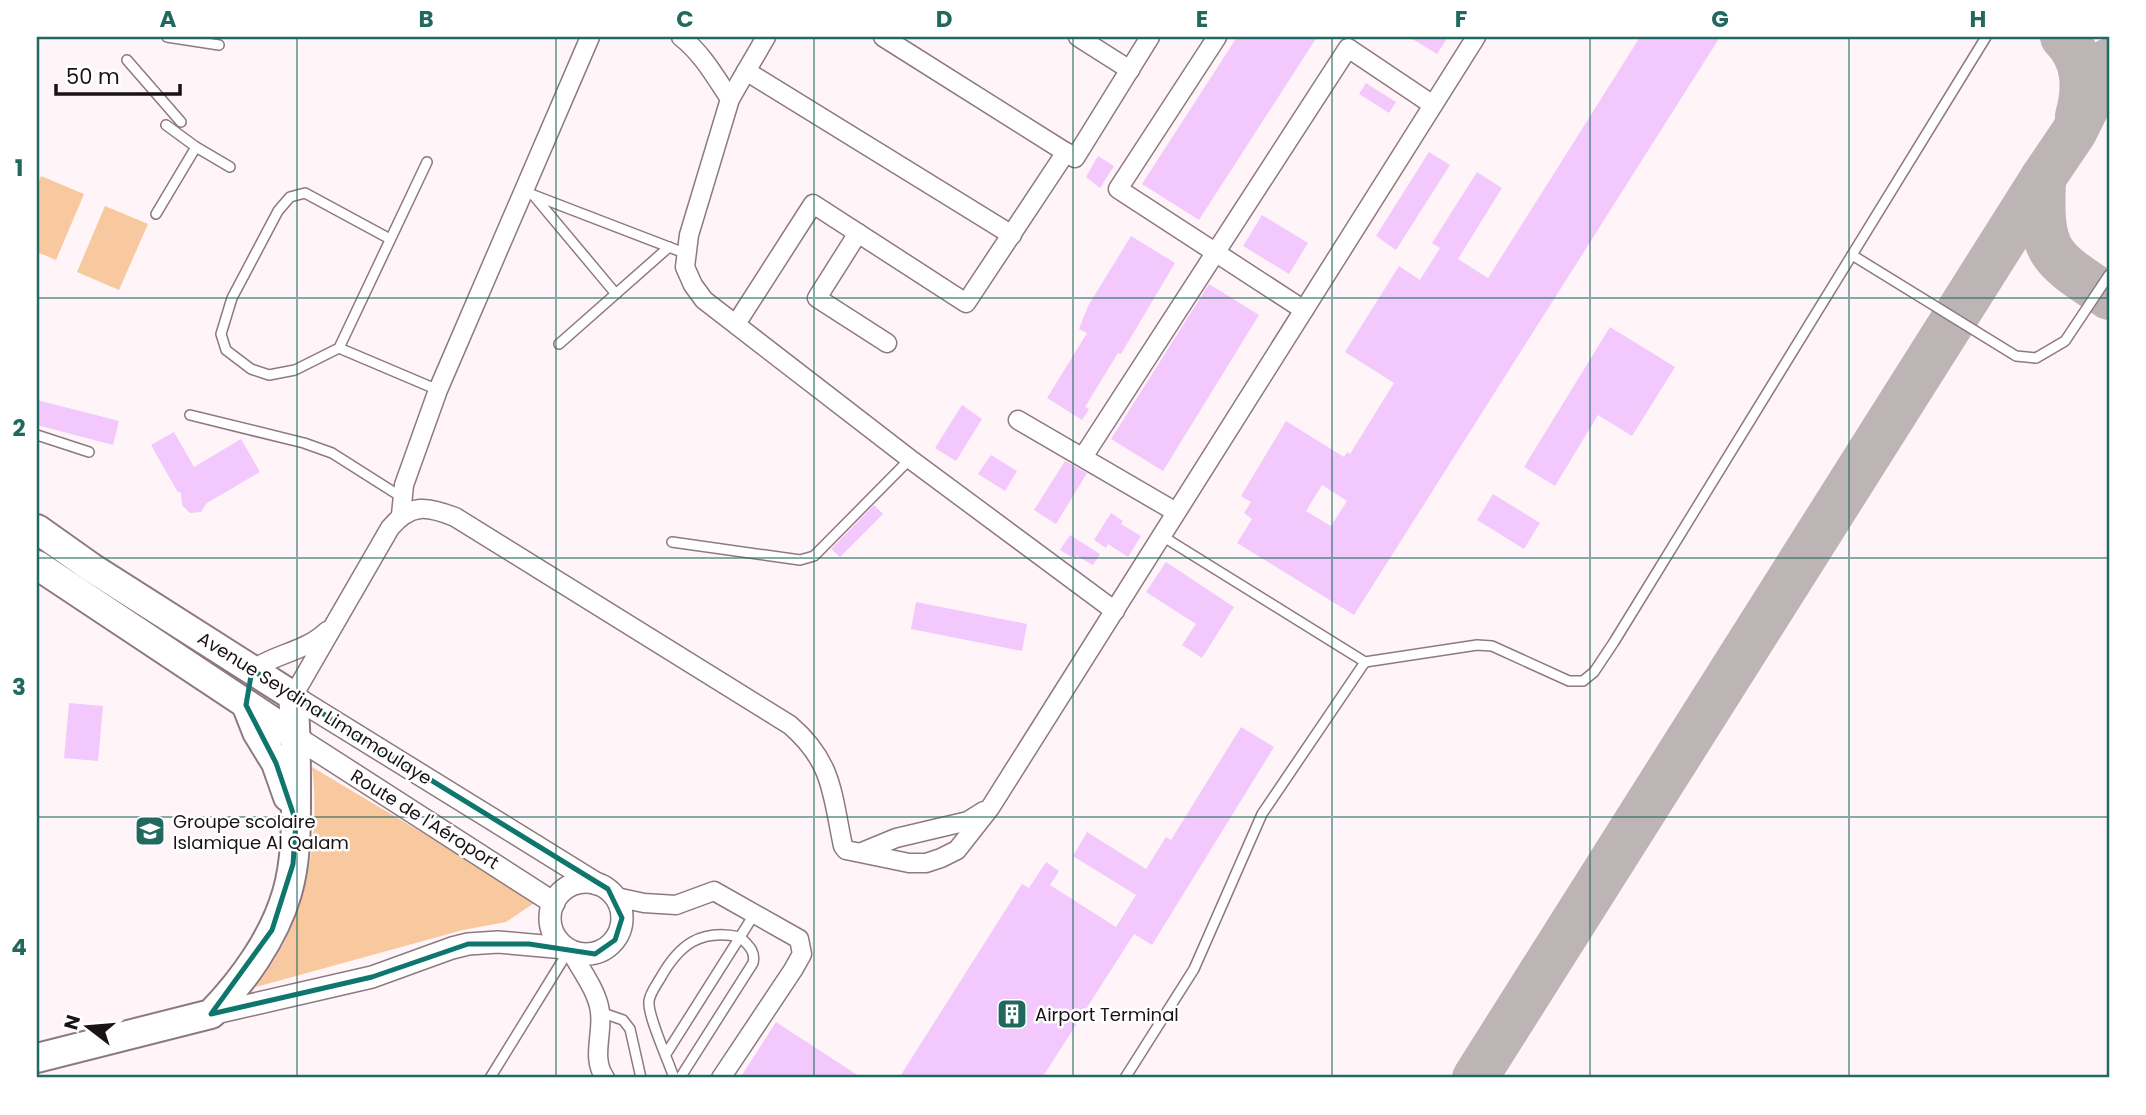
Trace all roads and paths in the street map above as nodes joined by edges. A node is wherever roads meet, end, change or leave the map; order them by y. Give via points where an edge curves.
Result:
1 (167, 37) edge
2 (590, 37) edge
3 (681, 37) edge
4 (766, 37) edge
5 (883, 37) edge
6 (1077, 37) edge
7 (1150, 37) edge
8 (1217, 37) edge
9 (1476, 37) edge
10 (1986, 37) edge
11 (219, 45) dead end
12 (127, 60) dead end
13 (1130, 69) junction
14 (746, 71) junction
15 (730, 99) junction
16 (1433, 106) junction
17 (181, 122) dead end
18 (166, 125) dead end
19 (196, 147) junction
20 (1066, 152) junction
21 (427, 162) dead end
22 (230, 167) dead end
23 (528, 193) junction
24 (156, 214) dead end
25 (858, 233) junction
26 (1012, 235) junction
27 (390, 239) junction
28 (669, 247) junction
29 (1216, 253) junction
30 (687, 254) junction
31 (1852, 255) junction
32 (2109, 275) edge
33 (616, 295) junction
34 (1304, 310) junction
35 (736, 324) junction
36 (887, 343) dead end
37 (559, 344) dead end
38 (339, 348) junction
39 (438, 390) junction
40 (190, 415) dead end
41 (1018, 420) dead end
42 (37, 435) edge
43 (89, 452) dead end
44 (1083, 457) junction
45 (910, 459) junction
46 (402, 506) junction
47 (1176, 512) junction
48 (37, 529) edge
49 (1162, 536) junction
50 (672, 542) dead end
51 (37, 565) edge
52 (1115, 611) junction
53 (335, 624) junction
54 (1364, 662) junction
55 (252, 670) junction
56 (293, 696) junction
57 (246, 705) junction
58 (296, 737) junction
59 (990, 808) junction
60 (296, 822) junction
61 (859, 853) junction
62 (597, 884) junction
63 (616, 897) junction
64 (554, 902) junction
65 (755, 913) junction
66 (740, 937) junction
67 (568, 950) junction
68 (238, 982) junction
69 (600, 1012) junction
70 (211, 1014) junction
71 (37, 1039) edge
72 (666, 1054) junction
73 (37, 1058) edge
74 (490, 1078) edge
75 (605, 1078) edge
76 (641, 1078) edge
77 (674, 1078) edge
78 (680, 1078) edge
79 (721, 1078) edge
80 (1125, 1078) edge

1 - 11 lane
2 - 23 street
3 - 15 street
4 - 14 street
5 - 20 street
6 - 13 street
7 - 13 street
8 - 29 street via 1118,189
9 - 16 street
10 - 31 lane
12 - 17 lane
13 - 20 street via 1075,158
14 - 15 street
14 - 26 street
15 - 30 street
16 - 29 street via 1348,48
16 - 34 street
18 - 19 lane
19 - 22 lane
19 - 24 lane
20 - 26 street
21 - 27 lane
23 - 28 lane
23 - 33 lane
23 - 39 street
25 - 26 street via 966,303
25 - 35 street via 813,204
25 - 36 street via 817,298
27 - 38 lane
27 - 38 lane via 305,193 290,197 232,298 220,334 226,350 251,369 269,375 295,370
28 - 30 lane
28 - 33 lane
29 - 34 street
29 - 44 street
30 - 35 street via 685,267 693,285 704,300
31 - 32 lane via 2016,356 2036,358 2065,341
31 - 54 lane via 1594,672 1583,681 1569,681 1492,646 1477,645
33 - 37 lane
34 - 47 street
35 - 45 street
38 - 39 lane
39 - 46 street via 404,485
40 - 46 lane via 332,453
41 - 44 street
42 - 43 lane
44 - 47 street
45 - 50 lane via 814,556 800,559
45 - 52 street
46 - 53 street
46 - 61 street via 455,517 790,725 822,760 843,846
47 - 49 street
48 - 55 highway, Avenue Seydina Limamoulaye
49 - 52 street
49 - 54 lane
51 - 57 highway, Avenue Seydina Limamoulaye
52 - 59 street
53 - 55 street via 300,650 266,660
53 - 56 street
54 - 80 lane via 1262,814 1194,969
55 - 56 highway, Avenue Seydina Limamoulaye
55 - 57 highway
56 - 58 highway
56 - 62 street, Avenue Seydina Limamoulaye
57 - 58 highway, Avenue Seydina Limamoulaye
57 - 60 highway via 276,764
58 - 60 highway
58 - 64 street, Route de l'Aéroport
59 - 61 street via 968,821 897,838
59 - 61 street via 957,849 941,858 909,863
60 - 68 highway via 286,894 272,930
62 - 63 street
62 - 64 street via 572,885
63 - 65 street via 676,905 714,891
63 - 67 street via 622,918 615,940 595,954
64 - 67 street via 550,922 557,941
65 - 66 lane
65 - 79 street via 799,939 802,954
66 - 72 lane
66 - 72 lane via 704,938 681,947 673,956 649,1001
66 - 78 lane via 752,948 752,963
67 - 69 street
67 - 70 street via 498,942 468,944 372,977
67 - 74 lane
68 - 70 highway
68 - 71 highway via 176,1005
69 - 75 street via 598,1058
69 - 76 lane via 623,1020 630,1029
70 - 73 highway
72 - 77 lane

